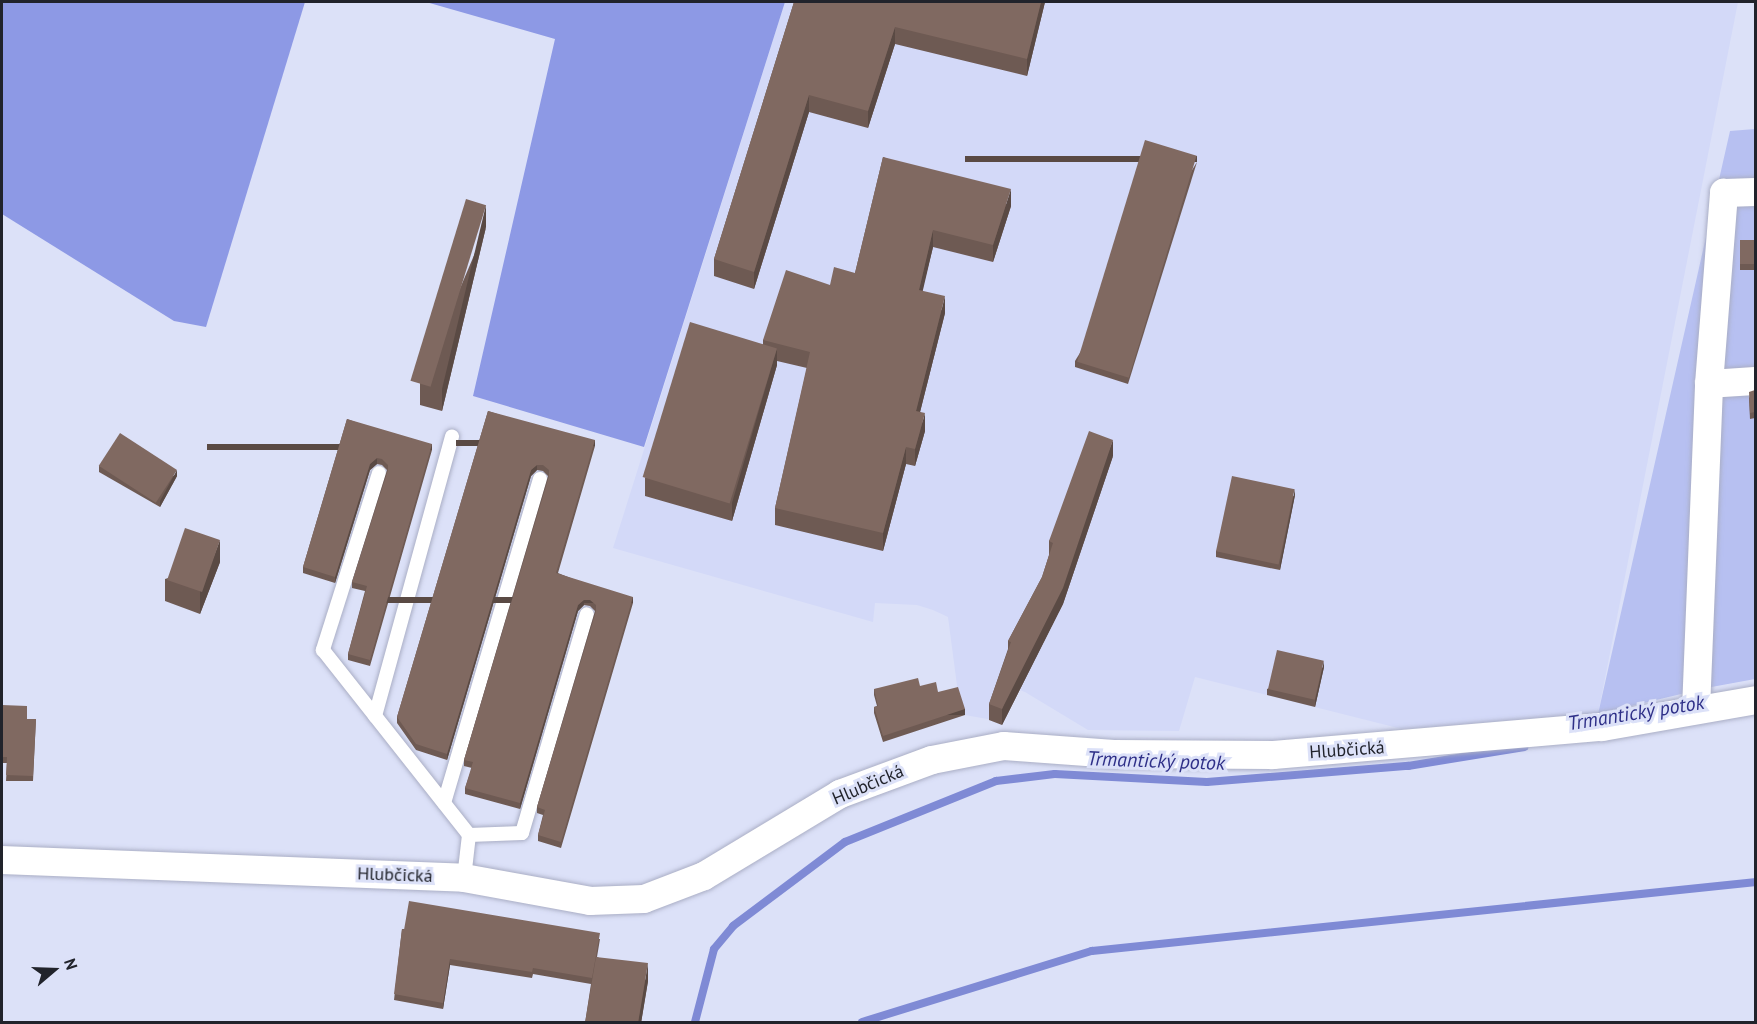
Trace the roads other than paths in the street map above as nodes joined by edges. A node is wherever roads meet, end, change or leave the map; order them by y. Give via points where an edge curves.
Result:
1 (1755, 192) edge
2 (1755, 381) edge
3 (1709, 384) junction
4 (452, 436) dead end
5 (379, 472) dead end
6 (540, 479) dead end
7 (587, 614) dead end
8 (1755, 700) edge
9 (1696, 710) junction
10 (375, 716) junction
11 (444, 803) junction
12 (469, 836) junction
13 (2, 860) edge
14 (464, 878) junction

1 - 3 street via 1724,193
2 - 3 street
3 - 9 street
4 - 10 lane
5 - 10 lane via 323,650
6 - 11 lane
7 - 12 lane via 522,833
8 - 9 street, Hlubčická
9 - 14 street, Hlubčická via 1602,727 1273,754 1114,754 1004,746 932,760 840,794 704,876 644,899 590,901
10 - 11 lane
11 - 12 lane
12 - 14 lane
13 - 14 street, Hlubčická

